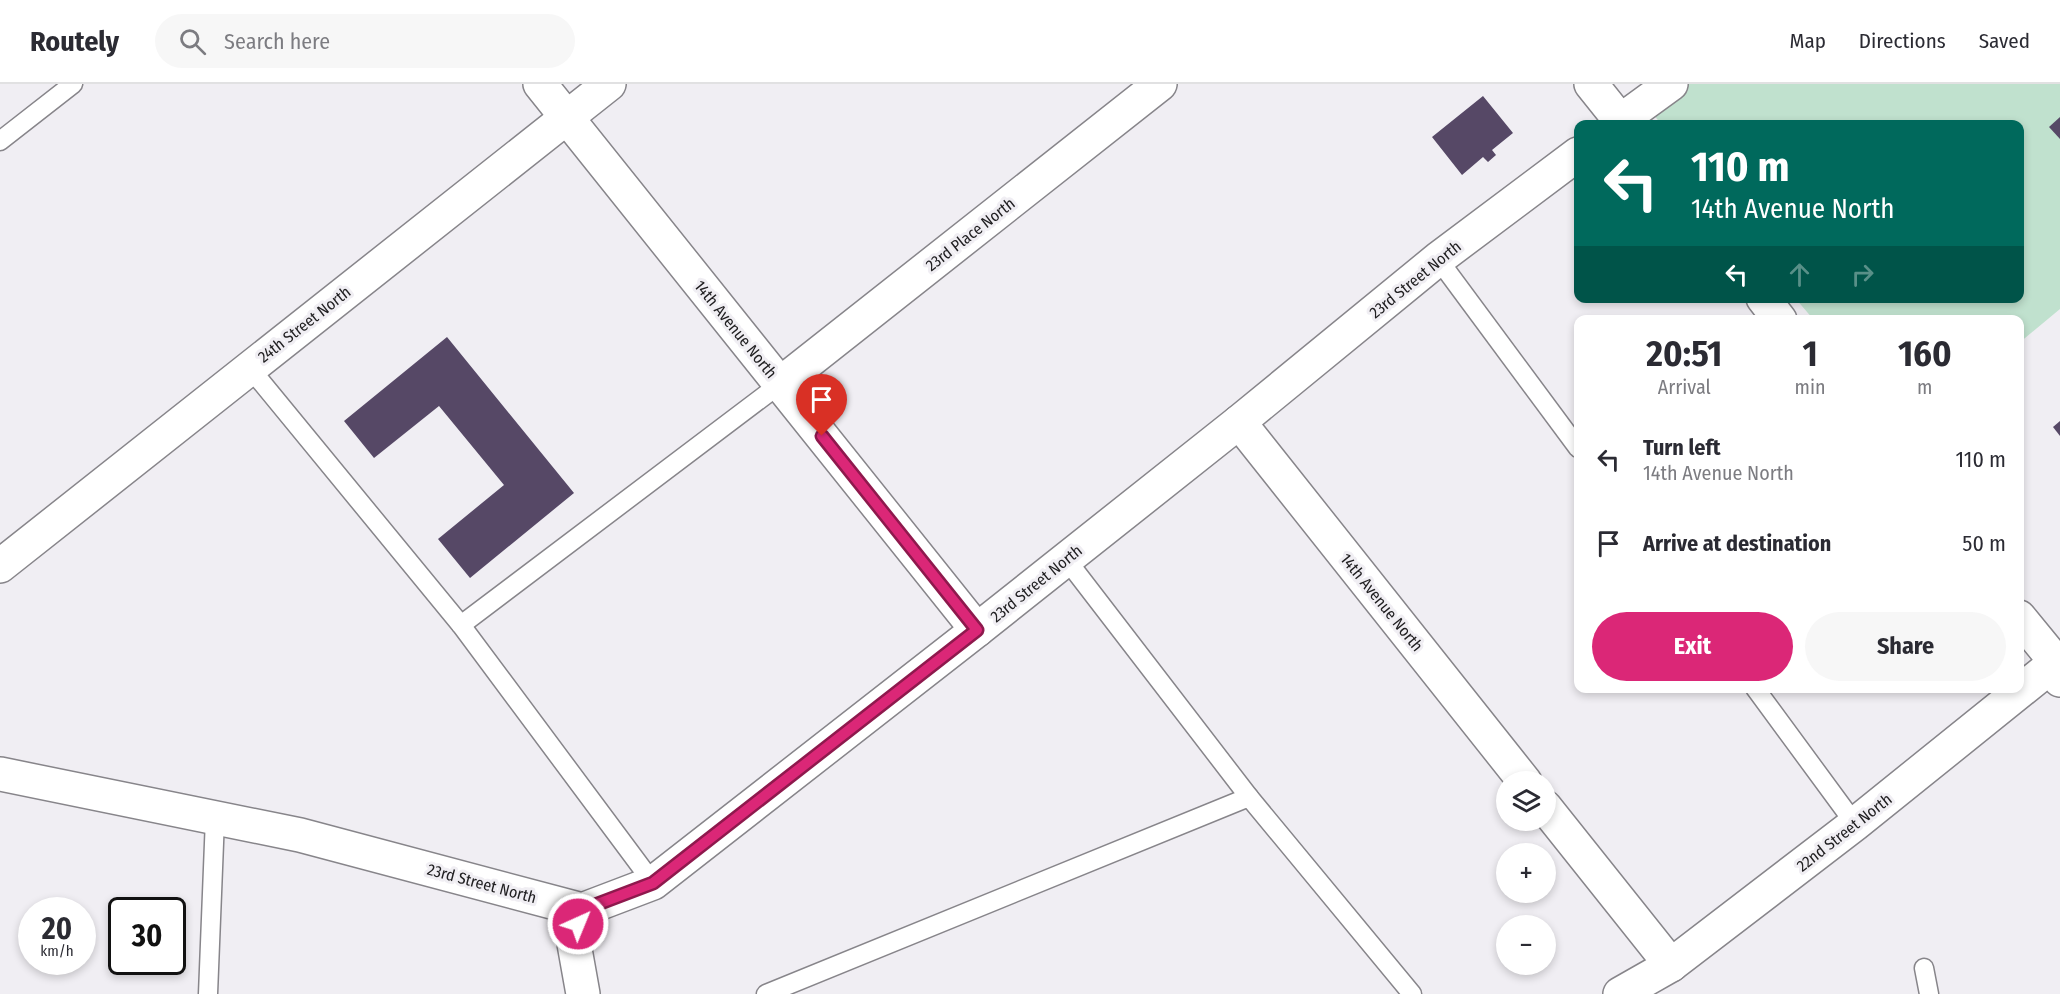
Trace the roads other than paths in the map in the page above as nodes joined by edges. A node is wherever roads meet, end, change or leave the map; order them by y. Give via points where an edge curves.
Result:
1 (73, 84) edge
2 (540, 84) edge
3 (609, 84) edge
4 (1160, 84) edge
5 (1591, 84) edge
6 (1671, 84) edge
7 (567, 117) junction
8 (1618, 120) edge
9 (1624, 120) edge
10 (0, 141) edge
11 (1574, 157) edge
12 (1438, 259) junction
13 (1767, 303) edge
14 (1776, 315) edge
15 (249, 367) junction
16 (780, 384) junction
17 (1239, 422) junction
18 (1574, 443) edge
19 (1066, 559) junction
20 (0, 566) edge
21 (2024, 623) edge
22 (461, 625) junction
23 (977, 630) junction
24 (2059, 667) edge
25 (1759, 693) edge
26 (1516, 771) edge
27 (0, 774) edge
28 (1249, 796) junction
29 (216, 818) junction
30 (1556, 821) edge
31 (1855, 824) junction
32 (653, 883) junction
33 (582, 910) junction
34 (1671, 965) junction
35 (1924, 968) dead end
36 (208, 994) edge
37 (583, 994) edge
38 (766, 994) edge
39 (1412, 994) edge
40 (1620, 994) edge
41 (1929, 994) edge

1 - 10 lane
2 - 7 street, 14th Avenue North
3 - 7 street, 24th Street North
4 - 16 street, 23rd Place North
5 - 8 street
6 - 9 street
7 - 15 street, 24th Street North
7 - 16 street, 14th Avenue North
11 - 12 street, 23rd Street North
12 - 17 street, 23rd Street North
12 - 18 lane
13 - 14 street
15 - 20 street, 24th Street North
15 - 22 lane
16 - 22 lane
16 - 23 street, 14th Avenue North
17 - 19 street, 23rd Street North
17 - 26 street, 14th Avenue North
19 - 23 street, 23rd Street North
19 - 28 lane
21 - 24 street
22 - 32 lane
23 - 32 street, 23rd Street North
24 - 31 street, 22nd Street North
25 - 31 lane
27 - 29 street, 23rd Street North
28 - 38 lane
28 - 39 lane
29 - 33 street, 23rd Street North via 300,835
29 - 36 lane
30 - 34 street
31 - 34 street, 22nd Street North
32 - 33 street, 23rd Street North
33 - 37 street via 573,938
34 - 40 street, 22nd Street North
35 - 41 lane

